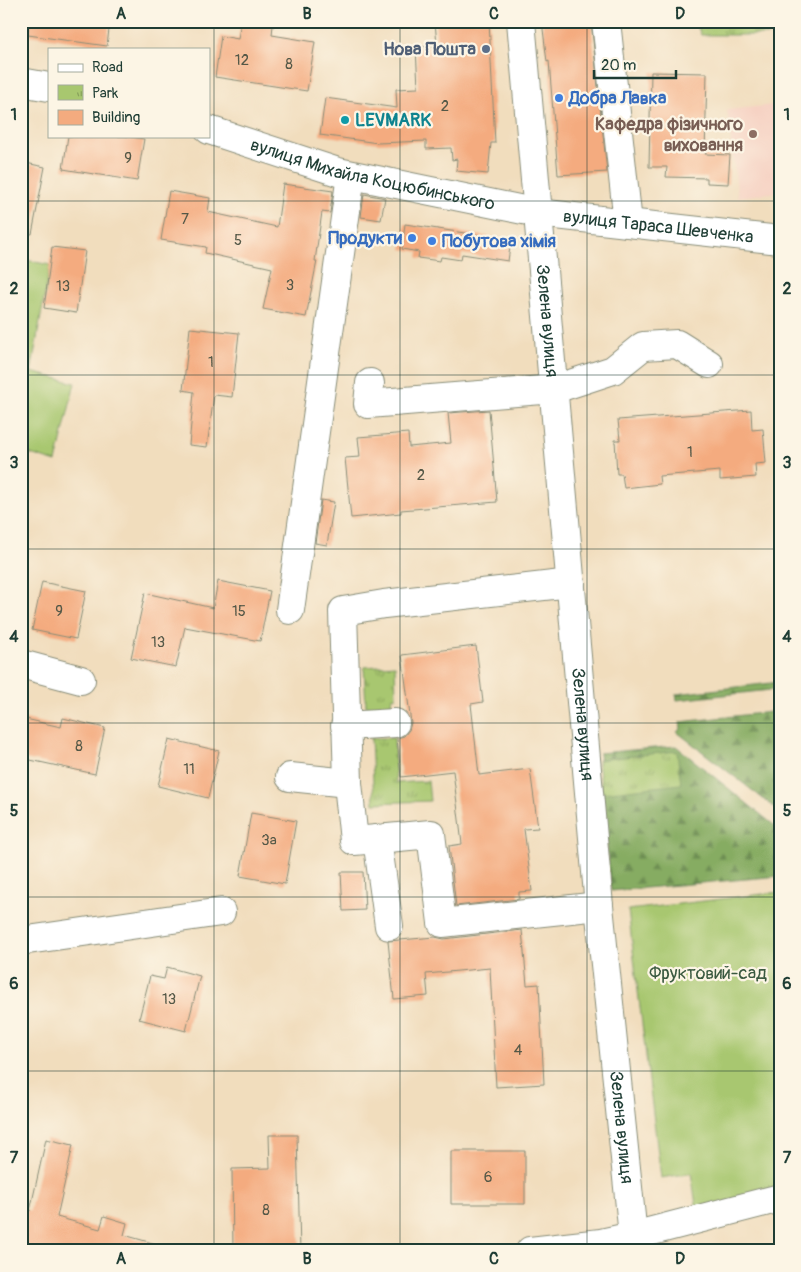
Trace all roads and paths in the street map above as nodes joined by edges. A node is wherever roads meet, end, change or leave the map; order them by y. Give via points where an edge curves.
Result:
1 (522, 21) edge
2 (606, 21) edge
3 (21, 82) edge
4 (48, 87) edge
5 (210, 130) edge
6 (351, 175) junction
7 (538, 213) junction
8 (628, 223) junction
9 (780, 240) edge
10 (709, 364) dead end
11 (370, 383) dead end
12 (555, 390) junction
13 (572, 583) junction
14 (290, 610) dead end
15 (21, 664) edge
16 (81, 680) dead end
17 (395, 723) dead end
18 (346, 726) junction
19 (290, 777) dead end
20 (348, 783) junction
21 (377, 839) junction
22 (599, 906) junction
23 (221, 912) dead end
24 (388, 926) dead end
25 (21, 940) edge
26 (780, 1198) edge
27 (633, 1236) junction
28 (530, 1251) edge

1 - 7 street, Зелена вулиця
2 - 8 street
3 - 4 street
5 - 6 street, вулиця Михайла Коцюбинського
6 - 7 street, вулиця Михайла Коцюбинського
6 - 14 street
7 - 8 street, вулиця Тараса Шевченка
7 - 12 street, Зелена вулиця
8 - 9 street, вулиця Тараса Шевченка
10 - 12 street via 677,344 643,346 613,370
11 - 12 street via 368,404
12 - 13 street, Зелена вулиця
13 - 18 street via 384,604 343,612
13 - 22 street, Зелена вулиця
15 - 16 street
17 - 18 street
18 - 20 street
19 - 20 street
20 - 21 street via 354,841
21 - 22 street via 431,834 442,924
21 - 24 street
22 - 27 street, Зелена вулиця
23 - 25 street
26 - 27 street
27 - 28 street

